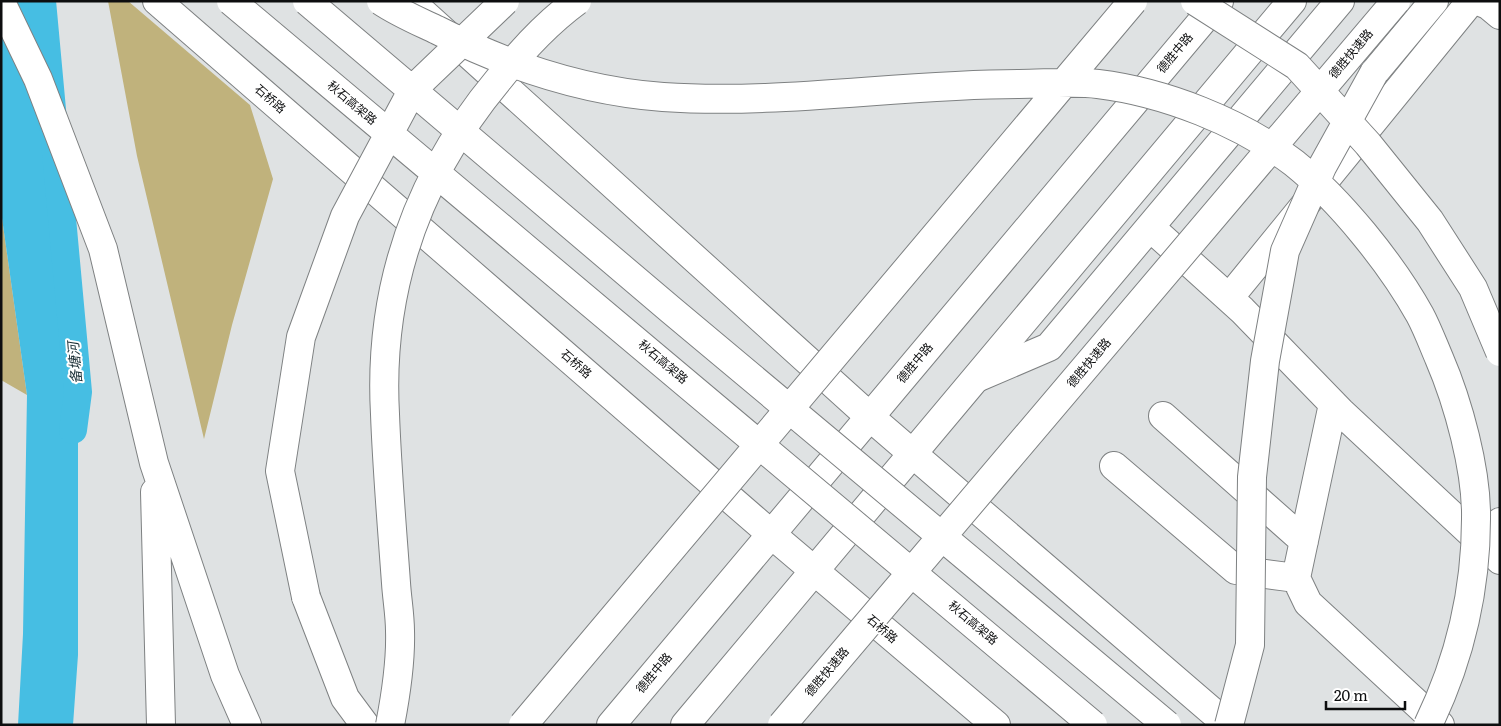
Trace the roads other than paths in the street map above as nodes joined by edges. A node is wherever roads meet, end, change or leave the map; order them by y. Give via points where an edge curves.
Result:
1 (157, 1) edge
2 (231, 1) edge
3 (307, 1) edge
4 (381, 1) edge
5 (410, 1) edge
6 (505, 1) edge
7 (577, 1) edge
8 (1133, 1) edge
9 (1194, 1) edge
10 (1219, 1) edge
11 (1292, 1) edge
12 (1340, 1) edge
13 (1396, 1) edge
14 (1434, 1) edge
15 (1471, 1) edge
16 (1478, 1) edge
17 (1, 2) edge
18 (1500, 15) edge
19 (1150, 227) junction
20 (1229, 298) junction
21 (1500, 352) edge
22 (979, 377) junction
23 (1333, 404) junction
24 (1163, 416) dead end
25 (870, 417) junction
26 (913, 453) junction
27 (154, 463) junction
28 (1114, 466) dead end
29 (1500, 522) edge
30 (771, 534) junction
31 (1304, 541) junction
32 (1491, 551) edge
33 (815, 572) junction
34 (1296, 578) junction
35 (162, 725) edge
36 (247, 725) edge
37 (366, 725) edge
38 (390, 725) edge
39 (523, 725) edge
40 (611, 725) edge
41 (685, 725) edge
42 (782, 725) edge
43 (996, 725) edge
44 (1094, 725) edge
45 (1167, 725) edge
46 (1228, 725) edge
47 (1428, 725) edge
48 (1440, 725) edge

1 - 30 main road, 石桥路
2 - 44 main road, 秋石高架路, bridge
3 - 45 main road, bridge
4 - 47 main road, bridge via 476,50 545,75 594,88 663,97 729,98 963,84 1096,84 1175,101 1244,132 1293,163 1345,212 1420,315 1447,376 1467,444 1477,516 1470,589 1456,657
5 - 25 main road
6 - 37 main road, bridge via 413,89 344,216 301,337 280,471 306,597 345,698
7 - 38 main road, bridge via 526,45 478,103 445,153 416,210 394,284 385,351 384,413 400,630 397,686
8 - 39 main road, bridge
9 - 21 main road, bridge via 1297,66 1368,144 1430,221 1468,280
10 - 25 main road, 德胜中路, bridge
11 - 22 main road, bridge
12 - 19 main road
13 - 42 main road, 德胜快速路, bridge
14 - 46 main road, bridge via 1374,73 1322,167 1285,251 1265,361 1252,477 1250,645
15 - 20 main road
16 - 18 main road
17 - 27 main road via 38,79 103,249
19 - 20 main road
19 - 22 main road via 1050,347
20 - 23 main road
22 - 26 main road
23 - 31 main road
23 - 32 main road
24 - 31 main road
25 - 26 main road
25 - 30 main road, 德胜中路
26 - 33 main road
26 - 46 main road
27 - 35 main road
27 - 36 main road via 225,675
28 - 34 main road via 1236,570
29 - 32 main road
30 - 33 main road, 石桥路
30 - 40 main road, 德胜中路
31 - 34 main road
33 - 41 main road
33 - 43 main road, 石桥路
34 - 48 main road via 1308,603

